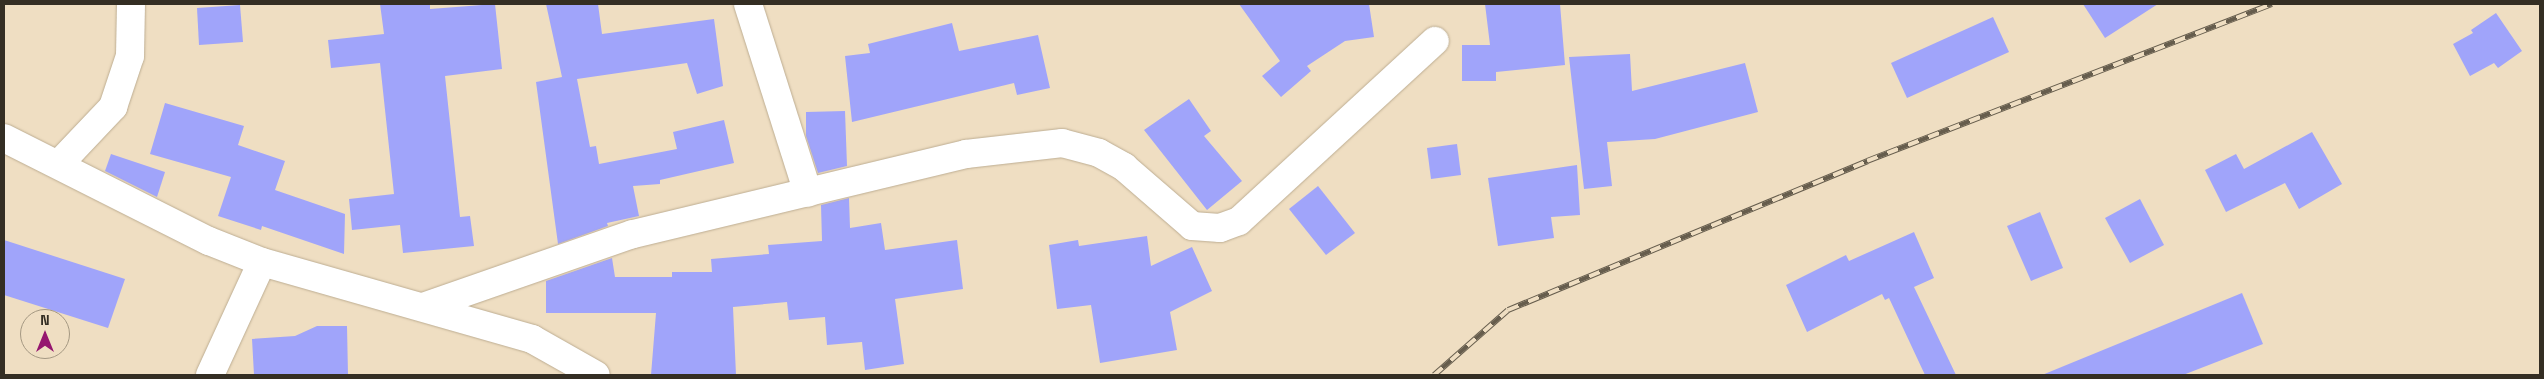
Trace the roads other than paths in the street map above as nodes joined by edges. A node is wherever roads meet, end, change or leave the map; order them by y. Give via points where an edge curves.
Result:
1 (131, 4) edge
2 (748, 4) edge
3 (1435, 41) dead end
4 (4, 138) edge
5 (59, 164) junction
6 (808, 193) junction
7 (262, 262) junction
8 (423, 307) junction
9 (210, 375) edge
10 (596, 375) edge

1 - 5 street via 130,56 124,83 113,107
2 - 6 street
3 - 6 street via 1239,221 1220,228 1192,226 1124,168 1099,153 1062,143 966,154
4 - 5 street
5 - 7 street via 209,241
6 - 8 street via 633,234
7 - 8 street
7 - 9 street
8 - 10 street via 532,339

